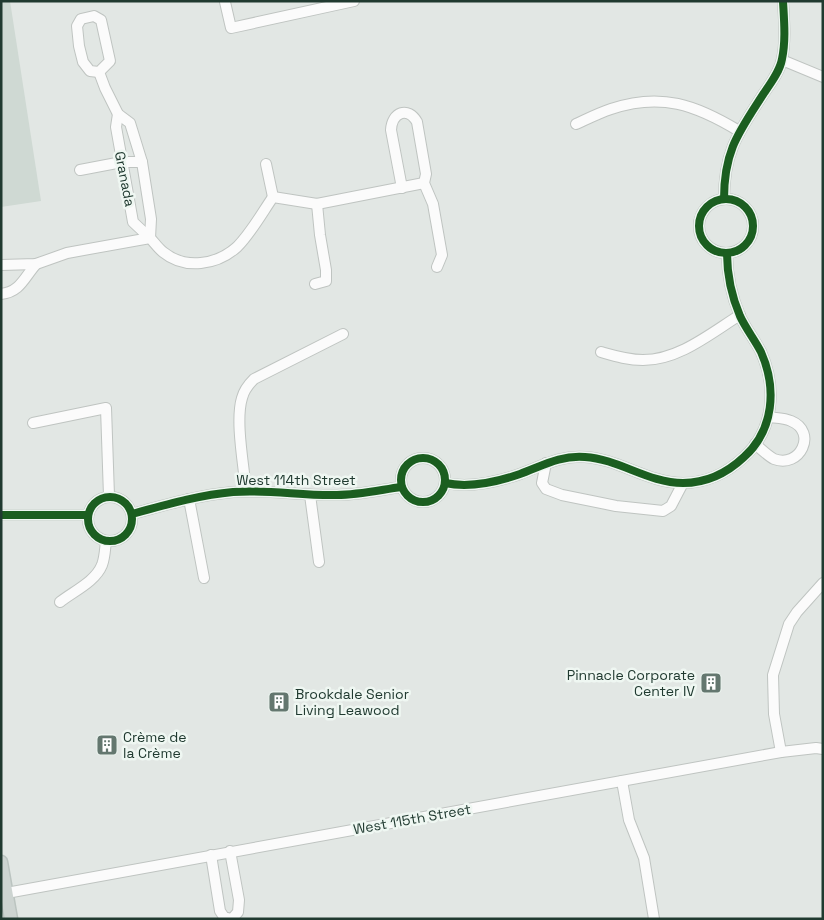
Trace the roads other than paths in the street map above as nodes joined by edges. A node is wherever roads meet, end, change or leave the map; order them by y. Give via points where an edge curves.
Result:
1 (354, 1) edge
2 (783, 1) edge
3 (225, 2) edge
4 (782, 60) junction
5 (98, 72) junction
6 (823, 77) edge
7 (118, 114) junction
8 (576, 124) dead end
9 (739, 131) junction
10 (122, 162) junction
11 (142, 162) junction
12 (266, 164) dead end
13 (80, 170) dead end
14 (424, 183) junction
15 (402, 188) junction
16 (273, 197) junction
17 (724, 199) junction
18 (318, 204) junction
19 (150, 238) junction
20 (727, 253) junction
21 (36, 264) junction
22 (1, 265) edge
23 (437, 267) dead end
24 (315, 284) dead end
25 (1, 294) edge
26 (740, 315) junction
27 (343, 334) dead end
28 (601, 352) dead end
29 (768, 417) junction
30 (33, 423) dead end
31 (756, 444) junction
32 (546, 463) junction
33 (445, 483) junction
34 (683, 483) junction
35 (401, 487) junction
36 (246, 491) junction
37 (310, 495) junction
38 (110, 496) junction
39 (189, 499) junction
40 (132, 514) junction
41 (88, 515) junction
42 (3, 518) edge
43 (106, 540) junction
44 (319, 562) dead end
45 (204, 578) dead end
46 (823, 583) edge
47 (60, 602) dead end
48 (823, 749) edge
49 (781, 752) junction
50 (622, 781) junction
51 (230, 851) junction
52 (210, 855) junction
53 (1, 862) edge
54 (4, 894) edge
55 (11, 919) edge
56 (232, 919) edge
57 (654, 919) edge

1 - 3 street via 231,28
2 - 4 street via 785,32
4 - 6 street
4 - 9 street via 775,77
5 - 5 street via 110,61 101,20 94,16 81,19 77,26 78,46 83,62 90,71
5 - 7 street
7 - 10 street, Granada via 116,127
7 - 11 street via 130,123
8 - 9 street via 626,104 663,102 705,111
9 - 17 street via 728,158
10 - 11 street
10 - 13 street
10 - 19 street, Granada via 133,222
11 - 19 street via 151,219
12 - 16 street
14 - 15 street
14 - 15 street via 426,174 417,122 407,113 400,114 392,121 391,130
14 - 23 street via 433,204 442,255
15 - 18 street
16 - 18 street
16 - 19 street, Granada via 238,246 216,260 202,264 177,260 163,252
17 - 20 street via 710,204 700,218 699,227 704,243 711,249
17 - 20 street via 744,206 753,222 750,240 736,252
18 - 24 street via 326,281
19 - 21 street via 67,253
20 - 26 street via 727,267
21 - 22 street
21 - 25 street via 12,293
26 - 28 street via 688,348 655,359 633,360
26 - 29 street via 761,352 768,372 772,394
27 - 36 street via 254,379 248,386 239,415
29 - 31 street
29 - 31 street via 797,424 805,434 806,442 796,457 785,460 775,459
30 - 38 street via 106,408
31 - 34 street via 742,459 720,474 705,481
32 - 33 street via 518,475 491,481 460,486
32 - 34 street via 561,458 592,457 649,477
32 - 34 street via 542,483 546,490 616,506 663,511 671,506
33 - 35 street via 437,498 423,503 410,498
33 - 35 street via 440,465 427,458 419,458 406,465 400,479
35 - 37 street, West 114th Street via 354,494
36 - 37 street, West 114th Street
36 - 39 street, West 114th Street
37 - 44 street
38 - 40 street via 124,501
38 - 41 street via 95,502
39 - 40 street, West 114th Street
39 - 45 street
40 - 43 street via 132,525 126,534 116,540
41 - 42 street
41 - 43 street via 91,530
43 - 47 street via 103,563 98,572
46 - 49 street via 789,624 773,675 774,714
48 - 49 street, West 115th Street
49 - 50 street, West 115th Street
50 - 51 street, West 115th Street
50 - 57 street via 629,820 644,858
51 - 52 street, West 115th Street
51 - 56 street via 239,900 238,912
52 - 54 street, West 115th Street
52 - 56 street via 220,911 224,917
53 - 54 main road
54 - 55 main road

